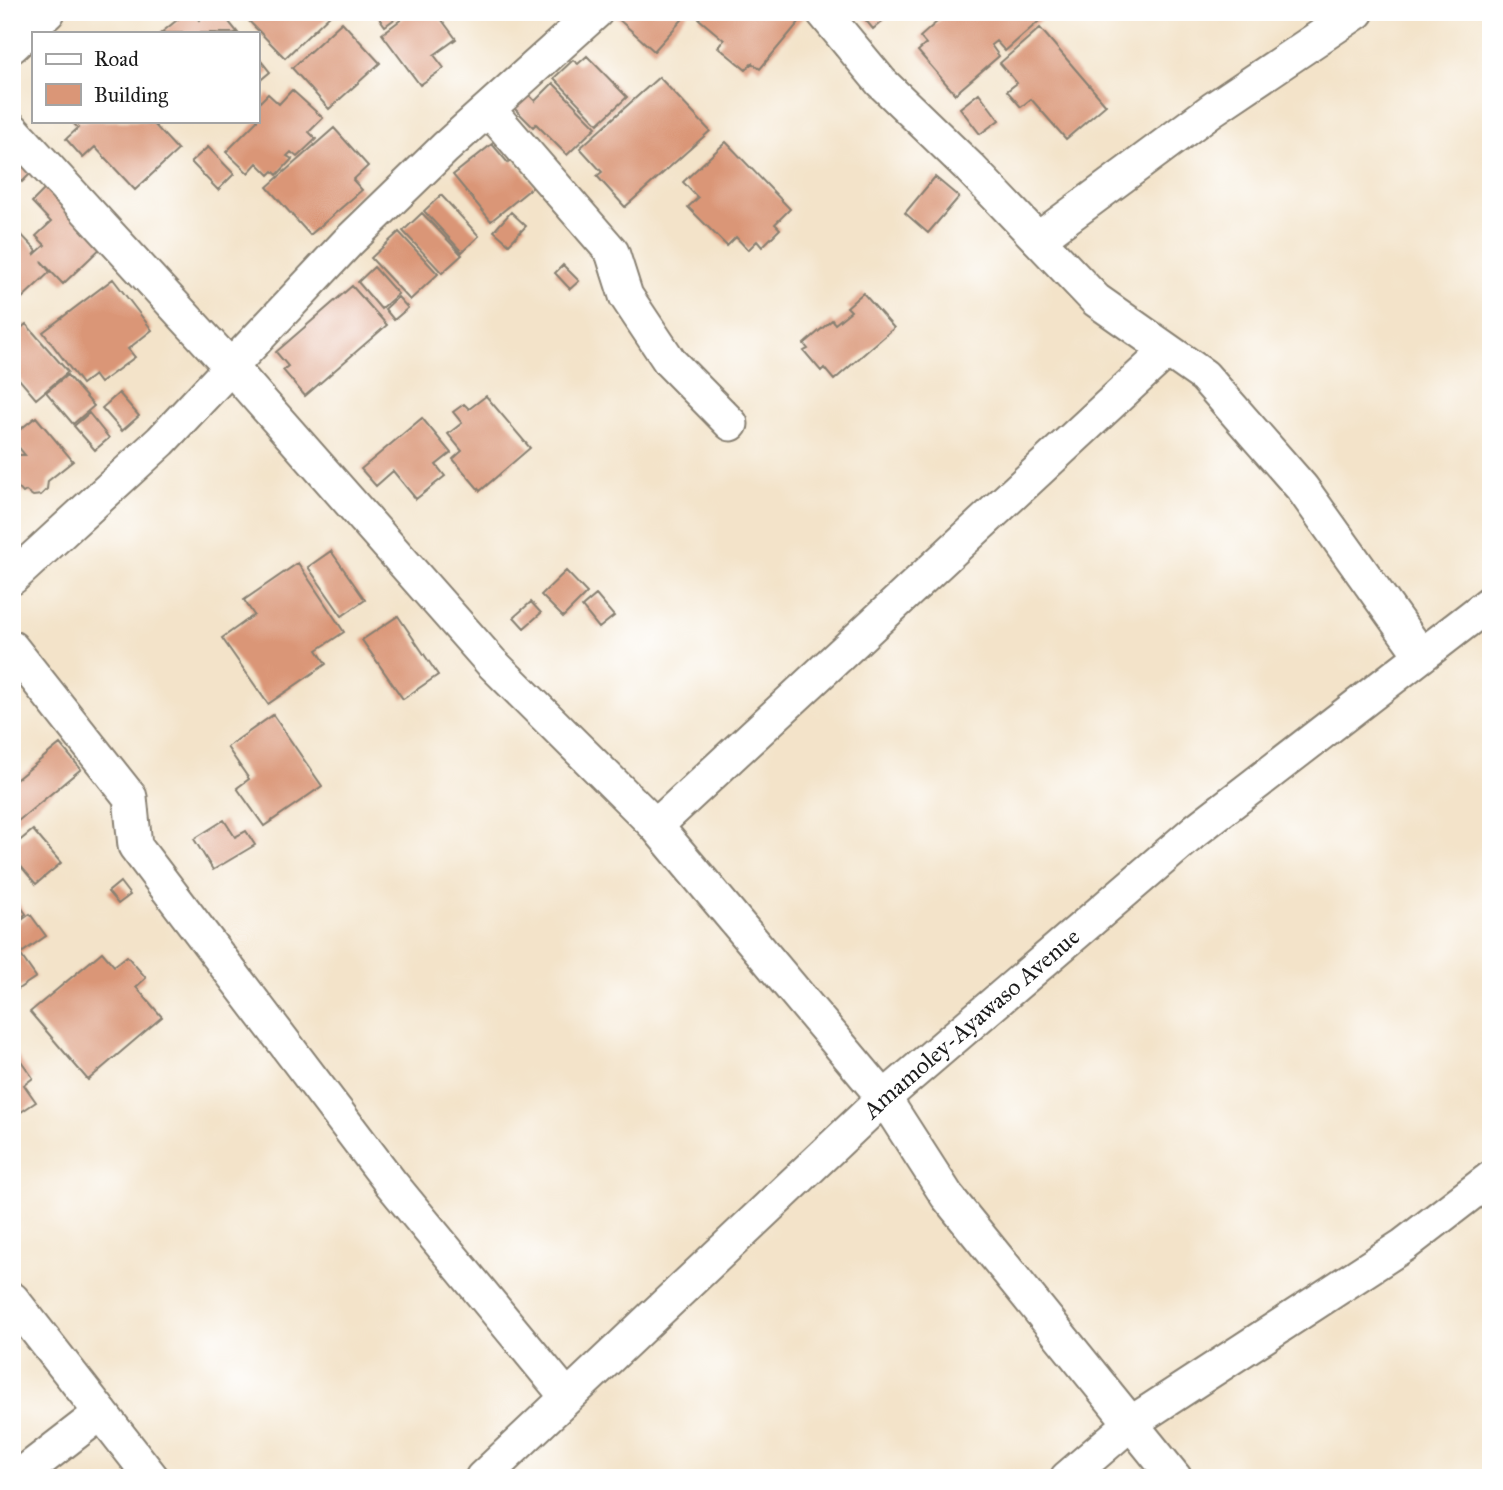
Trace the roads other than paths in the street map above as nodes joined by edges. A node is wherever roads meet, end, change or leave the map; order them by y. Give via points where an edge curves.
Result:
1 (48, 12) edge
2 (596, 12) edge
3 (824, 12) edge
4 (1357, 12) edge
5 (12, 46) edge
6 (489, 110) junction
7 (12, 129) edge
8 (1038, 239) junction
9 (1167, 351) junction
10 (230, 366) junction
11 (731, 424) dead end
12 (12, 578) edge
13 (1491, 602) edge
14 (12, 648) edge
15 (1421, 655) junction
16 (656, 826) junction
17 (884, 1098) junction
18 (1491, 1178) edge
19 (12, 1299) edge
20 (567, 1397) junction
21 (101, 1413) junction
22 (1131, 1423) junction
23 (17, 1478) edge
24 (152, 1478) edge
25 (481, 1478) edge
26 (1067, 1478) edge
27 (1175, 1478) edge

1 - 5 street
2 - 6 street
3 - 8 street via 881,82
4 - 8 street via 1213,109
6 - 10 street via 348,242
6 - 11 street via 612,252 626,296 670,362
7 - 10 street
8 - 9 street via 1096,300
9 - 15 street via 1204,376 1302,488
9 - 16 street
10 - 12 street via 160,441
10 - 16 street via 491,662
13 - 15 street, Amamoley-Ayawaso Avenue
14 - 20 street via 130,797 135,846 390,1182
15 - 17 street, Amamoley-Ayawaso Avenue via 1196,830
16 - 17 street
17 - 20 street, Amamoley-Ayawaso Avenue
17 - 22 street via 947,1196
18 - 22 street via 1404,1245
19 - 21 street
20 - 25 street, Amamoley-Ayawaso Avenue
21 - 23 street
21 - 24 street
22 - 26 street
22 - 27 street

